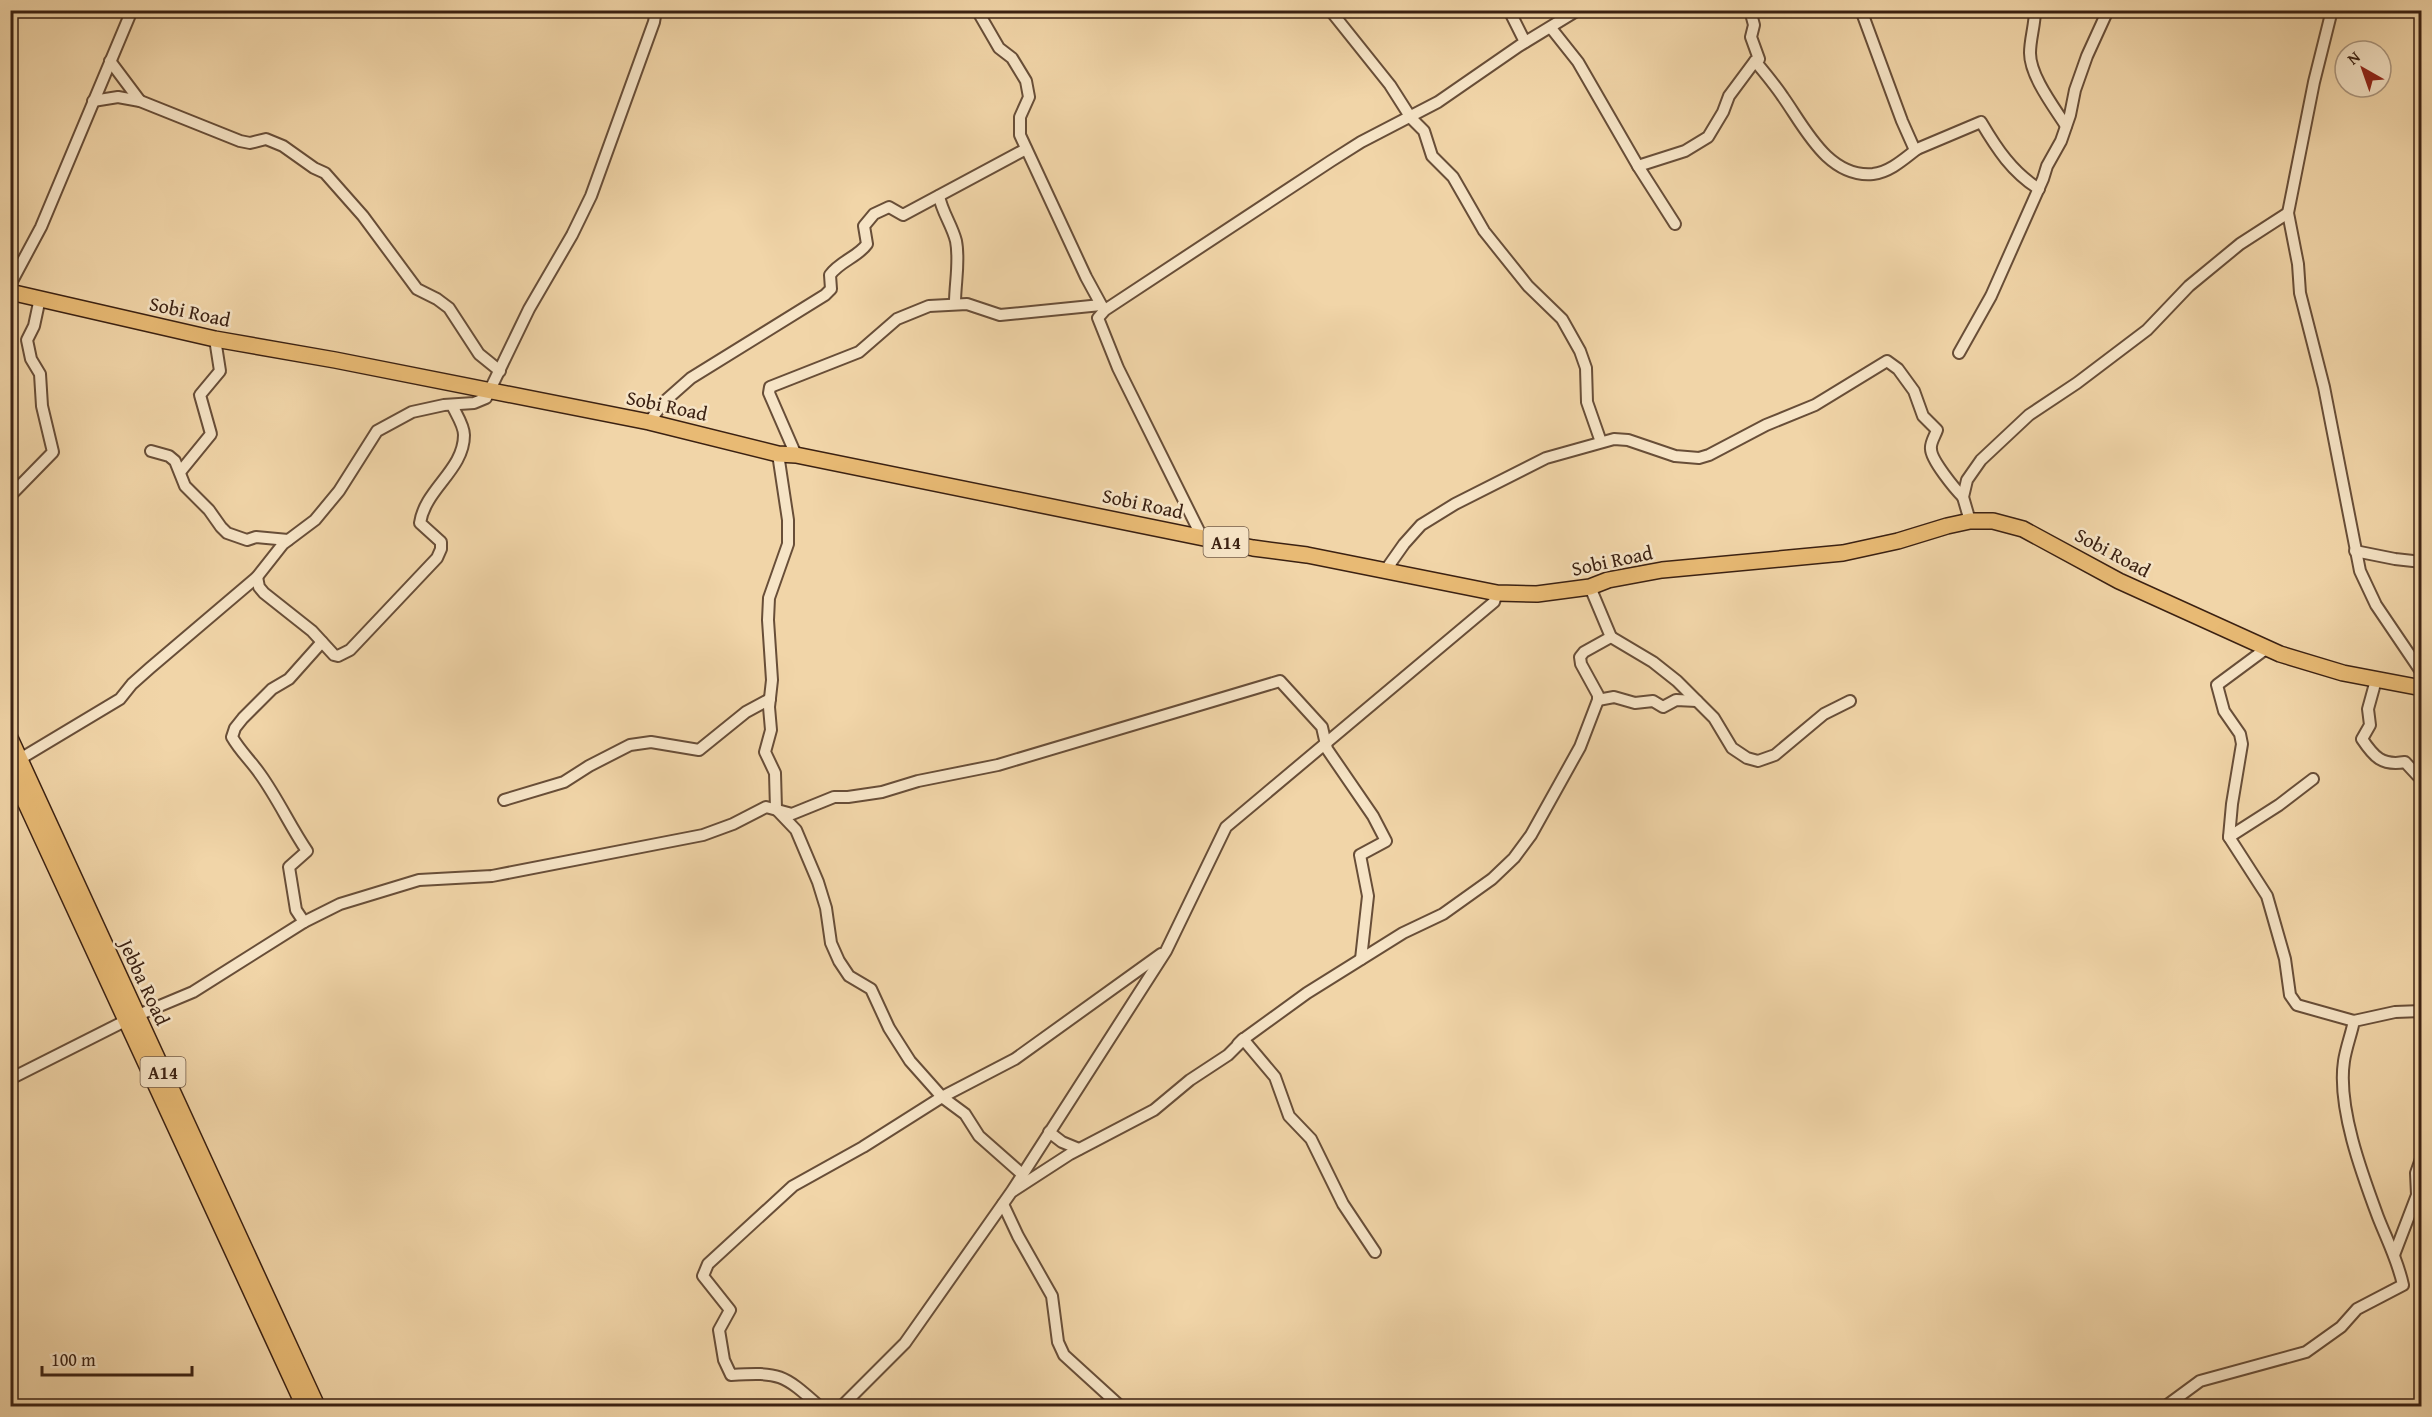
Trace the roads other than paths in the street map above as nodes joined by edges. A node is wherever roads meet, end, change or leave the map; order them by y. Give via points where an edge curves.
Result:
1 (132, 10) edge
2 (656, 10) edge
3 (977, 10) edge
4 (1330, 10) edge
5 (1509, 10) edge
6 (1578, 10) edge
7 (1750, 10) edge
8 (1862, 10) edge
9 (2035, 10) edge
10 (2108, 10) edge
11 (2332, 10) edge
12 (1551, 28) junction
13 (1525, 42) junction
14 (110, 61) junction
15 (1755, 61) junction
16 (93, 101) junction
17 (140, 101) junction
18 (1411, 117) junction
19 (2066, 126) junction
20 (1026, 149) junction
21 (1917, 149) junction
22 (1638, 166) junction
23 (2039, 189) junction
24 (939, 196) junction
25 (2288, 213) junction
26 (1675, 224) dead end
27 (10, 285) edge
28 (10, 292) edge
29 (40, 298) junction
30 (955, 303) junction
31 (1103, 308) junction
32 (215, 339) junction
33 (1959, 354) dead end
34 (500, 371) junction
35 (491, 391) junction
36 (452, 405) junction
37 (649, 422) junction
38 (1601, 442) junction
39 (151, 451) dead end
40 (778, 454) junction
41 (796, 455) junction
42 (180, 472) junction
43 (10, 496) edge
44 (1963, 497) junction
45 (1970, 521) junction
46 (1202, 537) junction
47 (288, 540) junction
48 (2355, 551) junction
49 (2421, 562) edge
50 (1385, 572) junction
51 (257, 577) junction
52 (1590, 587) junction
53 (1497, 593) junction
54 (1611, 637) junction
55 (322, 642) junction
56 (2267, 648) junction
57 (2421, 673) edge
58 (2376, 680) junction
59 (2421, 688) edge
60 (770, 699) junction
61 (1598, 700) junction
62 (1696, 701) junction
63 (1850, 701) dead end
64 (10, 738) edge
65 (1326, 742) junction
66 (15, 764) edge
67 (2421, 776) edge
68 (2313, 779) dead end
69 (504, 800) dead end
70 (776, 809) junction
71 (2229, 837) junction
72 (304, 922) junction
73 (1166, 951) junction
74 (1361, 959) junction
75 (2421, 1011) edge
76 (132, 1018) junction
77 (2354, 1021) junction
78 (1243, 1039) junction
79 (10, 1079) edge
80 (942, 1097) junction
81 (1049, 1132) junction
82 (1079, 1149) junction
83 (2421, 1156) edge
84 (1022, 1174) junction
85 (1012, 1191) junction
86 (1004, 1204) junction
87 (1375, 1252) dead end
88 (2394, 1255) junction
89 (304, 1407) edge
90 (317, 1407) edge
91 (819, 1407) edge
92 (842, 1407) edge
93 (1120, 1407) edge
94 (2166, 1407) edge

1 - 14 street
2 - 34 street via 591,196
3 - 20 street via 999,48 1012,58 1026,81 1029,97 1018,127
4 - 18 street
5 - 13 street
6 - 12 street
7 - 15 street via 1754,25 1751,37 1759,59
8 - 21 street via 1908,137
9 - 19 street via 2030,56
10 - 19 street via 2087,56
11 - 25 street
12 - 13 street
12 - 22 street via 1578,62
13 - 18 street
14 - 16 street
14 - 17 street
15 - 21 street via 1808,136 1836,163 1872,174 1885,171
15 - 22 street via 1729,96 1708,137 1685,151
16 - 17 street via 118,97
16 - 27 street via 41,226
17 - 34 street via 240,141 250,143 266,138 325,173 363,216 417,289 449,308 479,354
18 - 31 street via 1361,142
18 - 38 street via 1424,131 1432,156 1453,177 1484,231 1528,286 1562,319 1586,368 1587,402
19 - 23 street
20 - 24 street
20 - 31 street
21 - 23 street via 1981,122 2003,159
22 - 26 street
23 - 33 street via 1991,296
24 - 30 street via 956,241
24 - 37 street via 903,215 890,207 874,214 864,226 867,244 838,265 830,275 831,289 825,295 691,378 665,400
25 - 44 street via 2204,272 2147,330 2116,354 2028,414 1972,471
25 - 48 street via 2300,293 2324,387
28 - 29 highway, Sobi Road / A14
29 - 32 highway, Sobi Road / A14
29 - 43 street via 27,340 40,374 42,406 53,452
30 - 31 street via 1000,315
30 - 41 street via 903,315 859,352 770,387 769,393
31 - 46 street via 1098,318 1106,340
32 - 35 highway, Sobi Road / A14
32 - 42 street via 220,371 200,396 211,434
34 - 35 street
35 - 36 street via 481,401
35 - 37 highway, Sobi Road / A14
36 - 47 street via 412,412 376,431 339,491 321,513
36 - 55 street via 464,434 462,450 425,504 420,523 441,542 437,558 350,650 338,656
37 - 40 highway, Sobi Road / A14
38 - 44 street via 1628,440 1675,456 1700,458 1815,405 1887,362 1898,369 1914,391 1923,416 1937,430 1931,452
38 - 50 street via 1546,458 1455,504 1421,525
39 - 42 street via 169,456
40 - 41 highway, Sobi Road / A14
40 - 60 street via 788,544 769,598
41 - 46 highway, Sobi Road / A14
42 - 47 street via 185,486 226,533 247,540
44 - 45 street
45 - 52 highway, Sobi Road / A14 via 1843,553 1662,570
45 - 56 highway, Sobi Road / A14 via 1993,521 2024,529 2119,581
46 - 50 highway, Sobi Road / A14
47 - 51 street
48 - 49 street
48 - 57 street via 2376,605
50 - 53 highway, Sobi Road / A14
51 - 55 street via 264,593
51 - 66 street via 132,684 120,699
52 - 53 highway, Sobi Road / A14 via 1561,592
52 - 54 street
53 - 65 street via 1494,602
54 - 61 street via 1580,657
54 - 62 street via 1653,662
55 - 72 street via 289,679 272,689 243,718 232,737 307,851 289,867 296,910
56 - 58 highway, Sobi Road / A14
56 - 71 street via 2217,685 2224,711 2240,734 2242,744
58 - 59 highway, Sobi Road / A14
58 - 67 street via 2368,709 2370,725 2362,739 2374,756 2392,764 2405,762
60 - 69 street via 746,712 699,750 651,742 630,745 564,782
60 - 70 street via 771,730 765,752 775,773
61 - 62 street via 1614,697 1635,703 1653,701 1663,707 1676,700
61 - 74 street via 1580,747 1515,858 1443,914
62 - 63 street via 1714,718 1732,748 1758,761 1775,755 1824,714
64 - 66 highway, A14
65 - 70 street via 1322,727 1280,681 998,765 882,792 834,797 792,814
65 - 73 street via 1226,828
65 - 74 street via 1386,841 1360,855 1368,896
66 - 76 highway, A14
68 - 71 street
70 - 72 street via 766,807 703,835 492,876 419,880 340,904
70 - 80 street via 796,830 818,882 831,943 839,961 849,976 871,990 904,1053
71 - 77 street via 2267,896 2285,959 2290,995 2296,1005
72 - 76 street via 192,992
73 - 80 street via 1015,1059
73 - 81 street
74 - 78 street
75 - 77 street
76 - 79 street
76 - 89 highway, A14
76 - 90 highway, Jebba Road / A14
77 - 88 street via 2344,1062 2351,1140
78 - 82 street via 1228,1055 1154,1110
78 - 87 street via 1275,1077 1289,1116 1311,1139 1338,1195
80 - 84 street via 965,1114 979,1136
80 - 91 street via 793,1186 708,1264 703,1276 730,1310 719,1330 731,1375 766,1373 791,1381
81 - 82 street
81 - 84 street
82 - 85 street
83 - 88 street via 2416,1173 2417,1195
84 - 85 street
85 - 86 street
86 - 92 street via 905,1343
86 - 93 street via 1052,1296 1064,1355
88 - 94 street via 2403,1286 2357,1309 2341,1327 2306,1352 2200,1381

